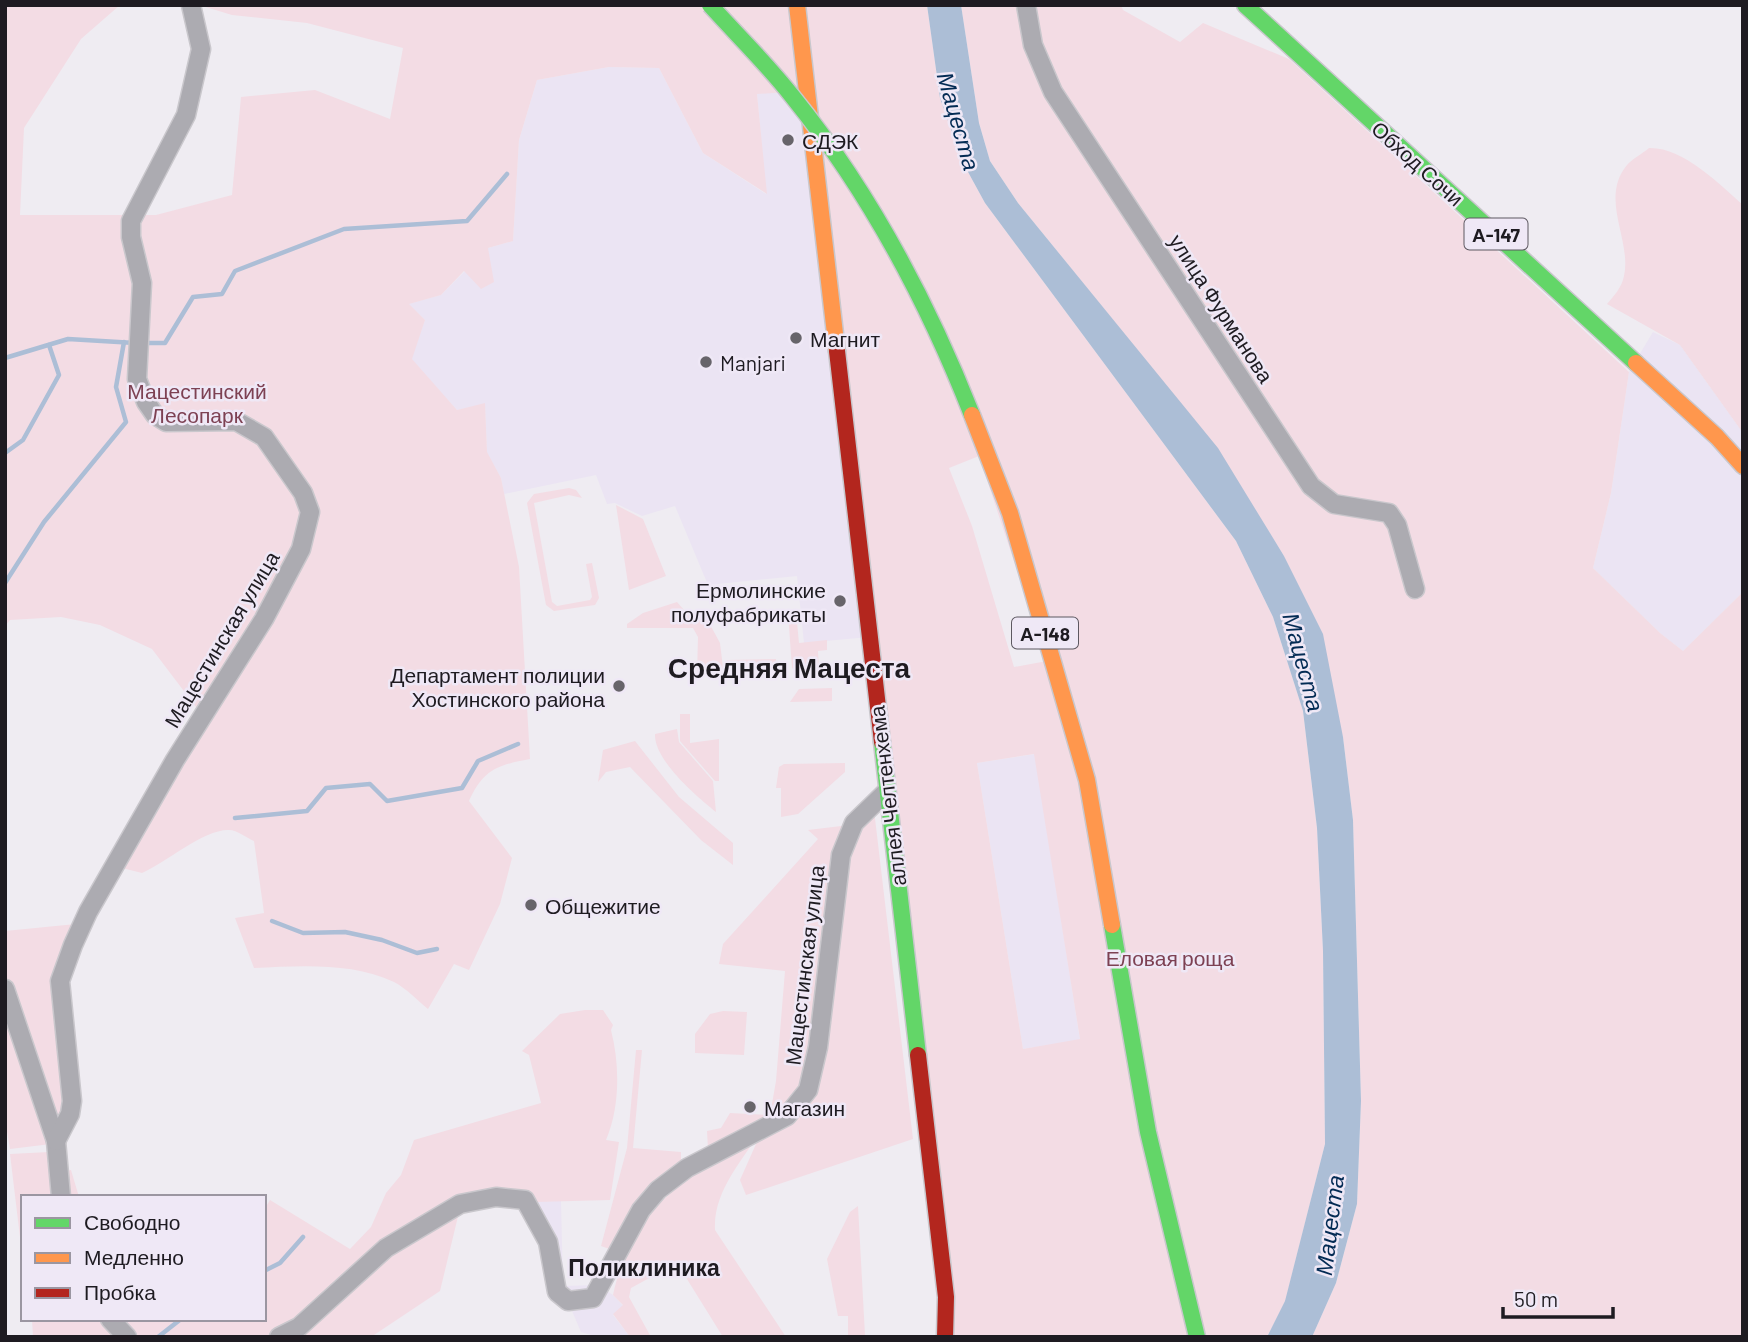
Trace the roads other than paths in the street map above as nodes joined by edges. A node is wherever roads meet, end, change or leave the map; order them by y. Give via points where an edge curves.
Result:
1 (191, 5) edge
2 (710, 5) edge
3 (797, 5) edge
4 (1026, 5) edge
5 (1245, 5) edge
6 (1743, 466) edge
7 (1415, 589) dead end
8 (886, 792) junction
9 (5, 989) edge
10 (55, 1141) junction
11 (61, 1195) edge
12 (112, 1321) edge
13 (127, 1337) edge
14 (279, 1337) edge
15 (945, 1337) edge
16 (1197, 1337) edge

1 - 10 street, Мацестинская улица via 201,50 186,115 131,221 142,283 139,390 155,415 166,422 236,421 264,437 310,512 301,549 264,619 168,772 73,945 60,981 72,1101
2 - 16 main road, А-148, bridge via 792,96 852,181 914,287 956,375 1010,513 1087,780 1148,1132
3 - 8 main road, аллея Челтенхема
4 - 7 street, улица Фурманова via 1033,45 1053,92 1311,486 1335,504 1389,513 1397,525
5 - 6 main road, Обход Сочи / А-147 via 1717,437
8 - 14 street, Мацестинская улица via 855,822 841,855 818,1047 808,1090 787,1116 687,1168 658,1190 641,1210 593,1298 568,1301 557,1292 548,1242 525,1200 496,1197 460,1204 386,1248 299,1327
8 - 15 main road, аллея Челтенхема via 946,1297
9 - 10 street
10 - 11 street
12 - 13 street

